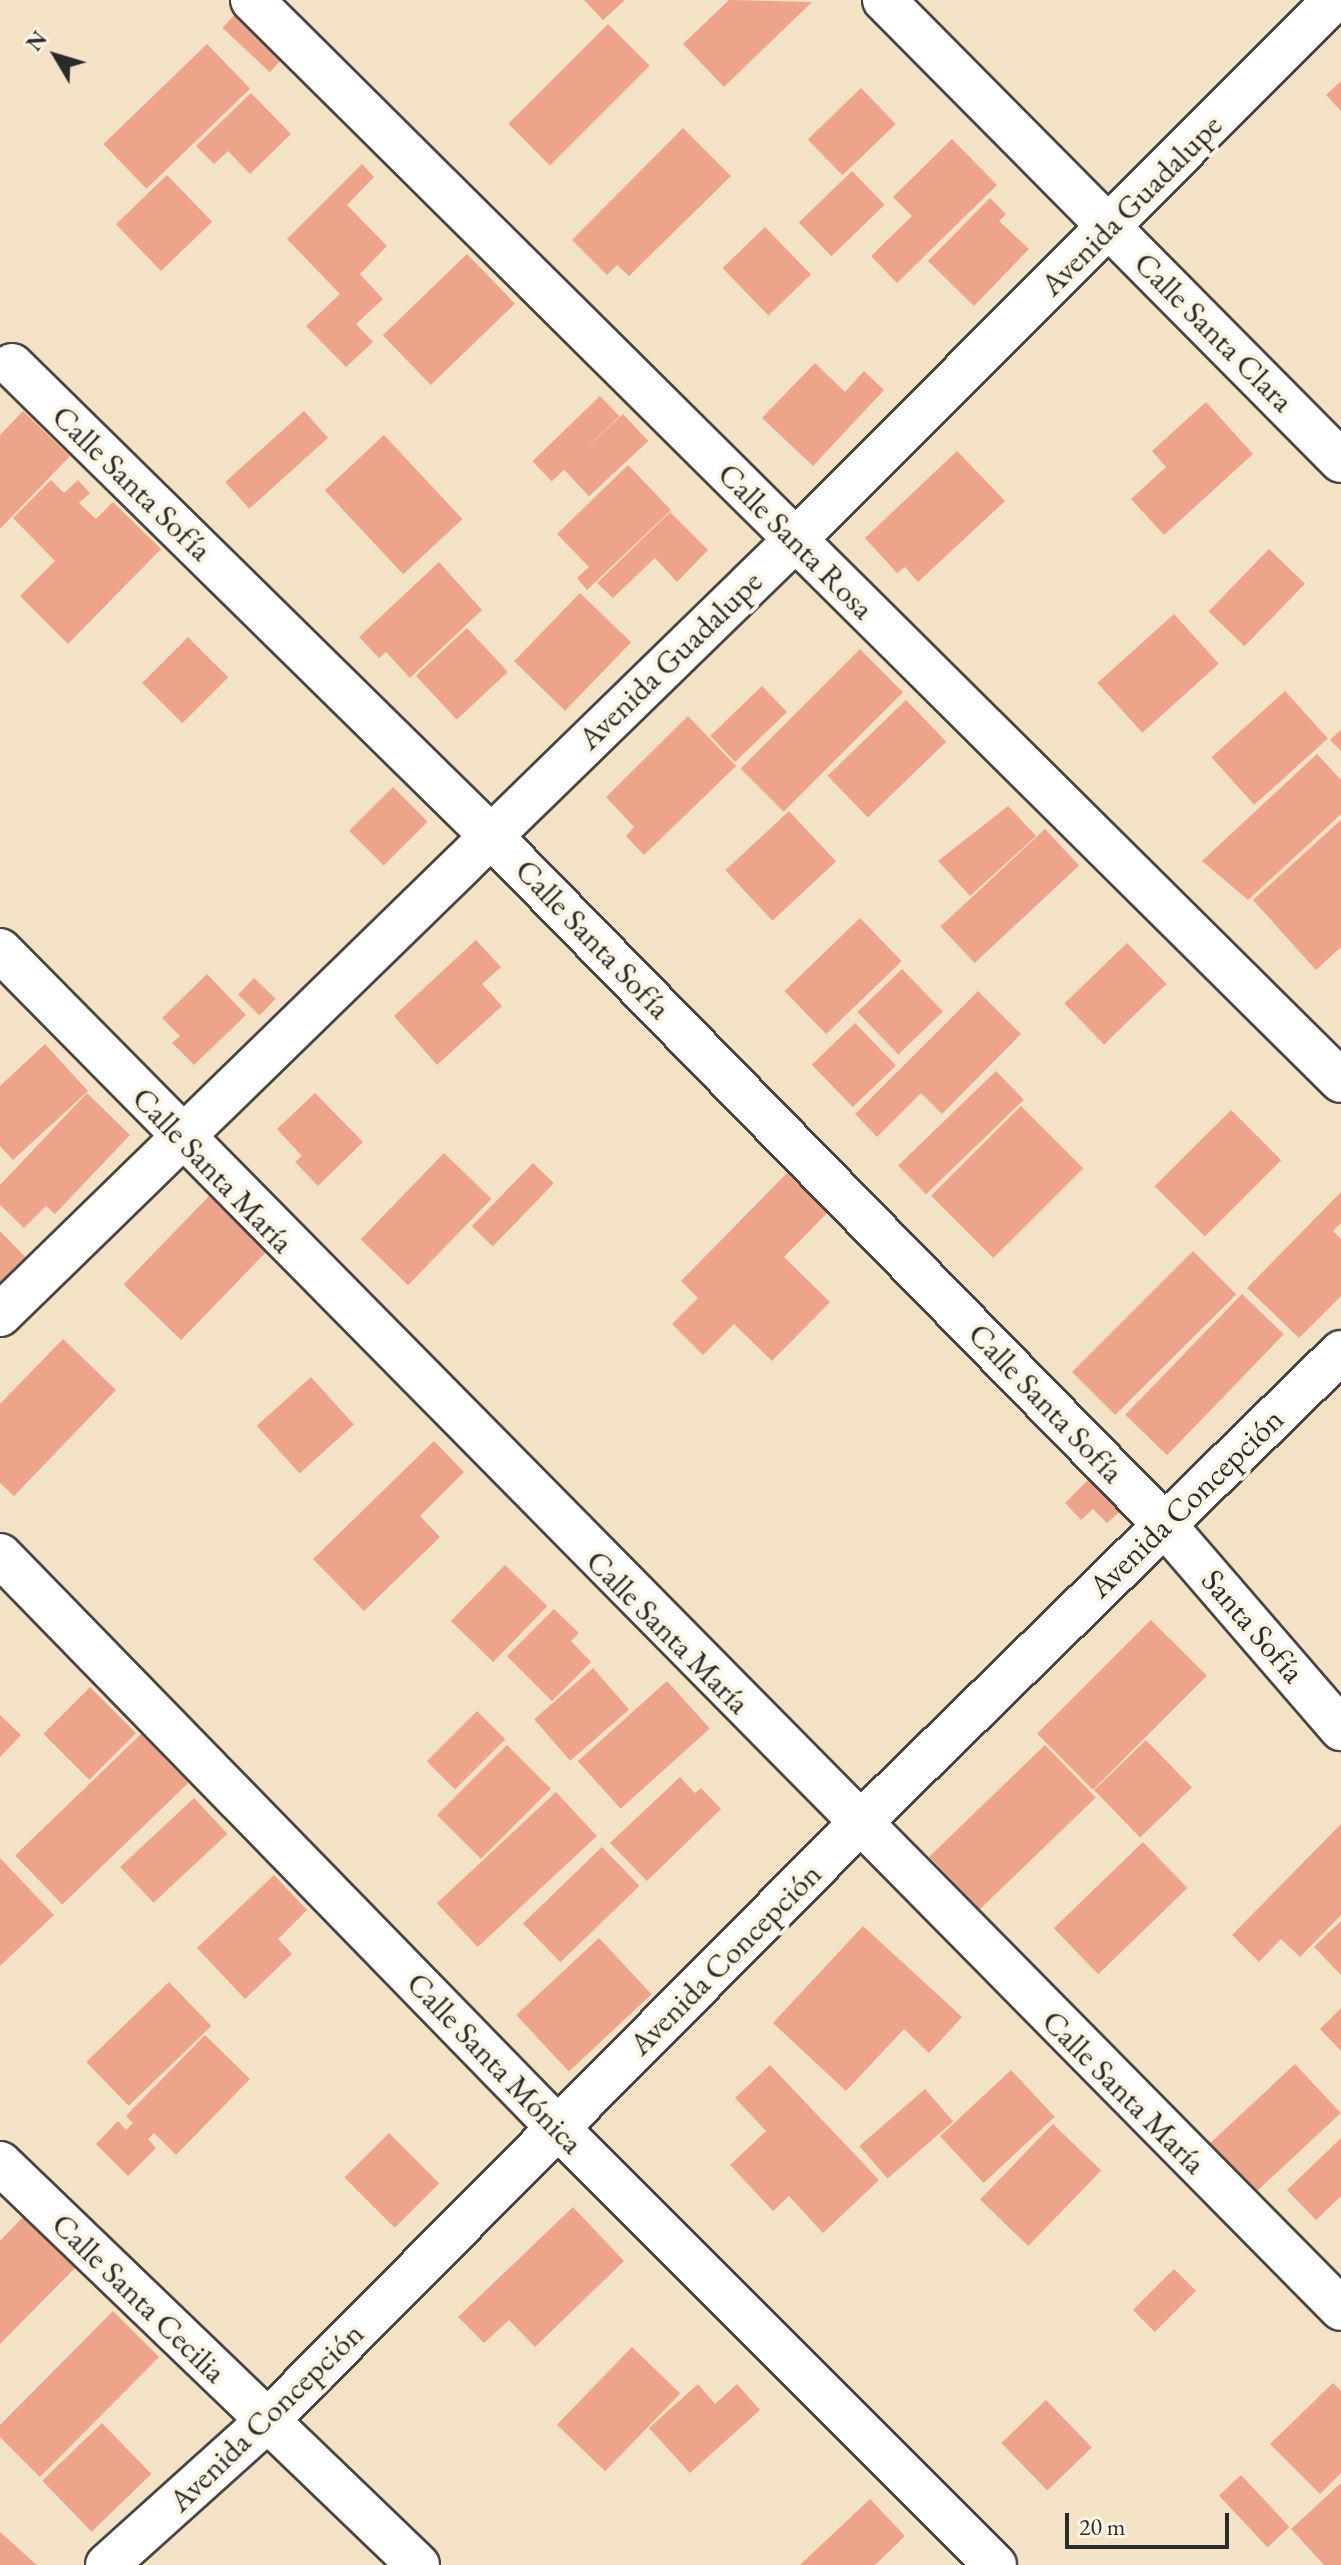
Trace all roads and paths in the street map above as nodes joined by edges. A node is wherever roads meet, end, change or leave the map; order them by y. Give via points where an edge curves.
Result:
1 (252, 0) edge
2 (884, 0) edge
3 (1334, 0) edge
4 (1109, 226) junction
5 (12, 365) dead end
6 (1341, 461) edge
7 (795, 540) junction
8 (489, 834) junction
9 (0, 950) edge
10 (1341, 1081) edge
11 (181, 1138) junction
12 (0, 1315) edge
13 (1341, 1352) edge
14 (1164, 1524) junction
15 (0, 1555) edge
16 (1341, 1729) edge
17 (858, 1825) junction
18 (558, 2128) junction
19 (0, 2163) edge
20 (1341, 2309) edge
21 (266, 2422) junction
22 (107, 2565) edge
23 (418, 2565) edge
24 (995, 2565) edge

1 - 7 street, Calle Santa Rosa
2 - 4 street, Calle Santa Clara
3 - 4 street, Avenida Guadalupe
4 - 6 street, Calle Santa Clara
4 - 7 street, Avenida Guadalupe
5 - 8 street, Calle Santa Sofía
7 - 8 street, Avenida Guadalupe
7 - 10 street, Calle Santa Rosa
8 - 11 street, Avenida Guadalupe
8 - 14 street, Calle Santa Sofía
9 - 11 street, Calle Santa María
11 - 12 street, Avenida Guadalupe
11 - 17 street, Calle Santa María
13 - 14 street, Avenida Concepción
14 - 16 street, Santa Sofía
14 - 17 street, Avenida Concepción
15 - 18 street, Calle Santa Mónica
17 - 18 street, Avenida Concepción
17 - 20 street, Calle Santa María
18 - 21 street, Avenida Concepción
18 - 24 street, Calle Santa Mónica
19 - 21 street, Calle Santa Cecilia
21 - 22 street, Avenida Concepción
21 - 23 street, Calle Santa Cecilia

